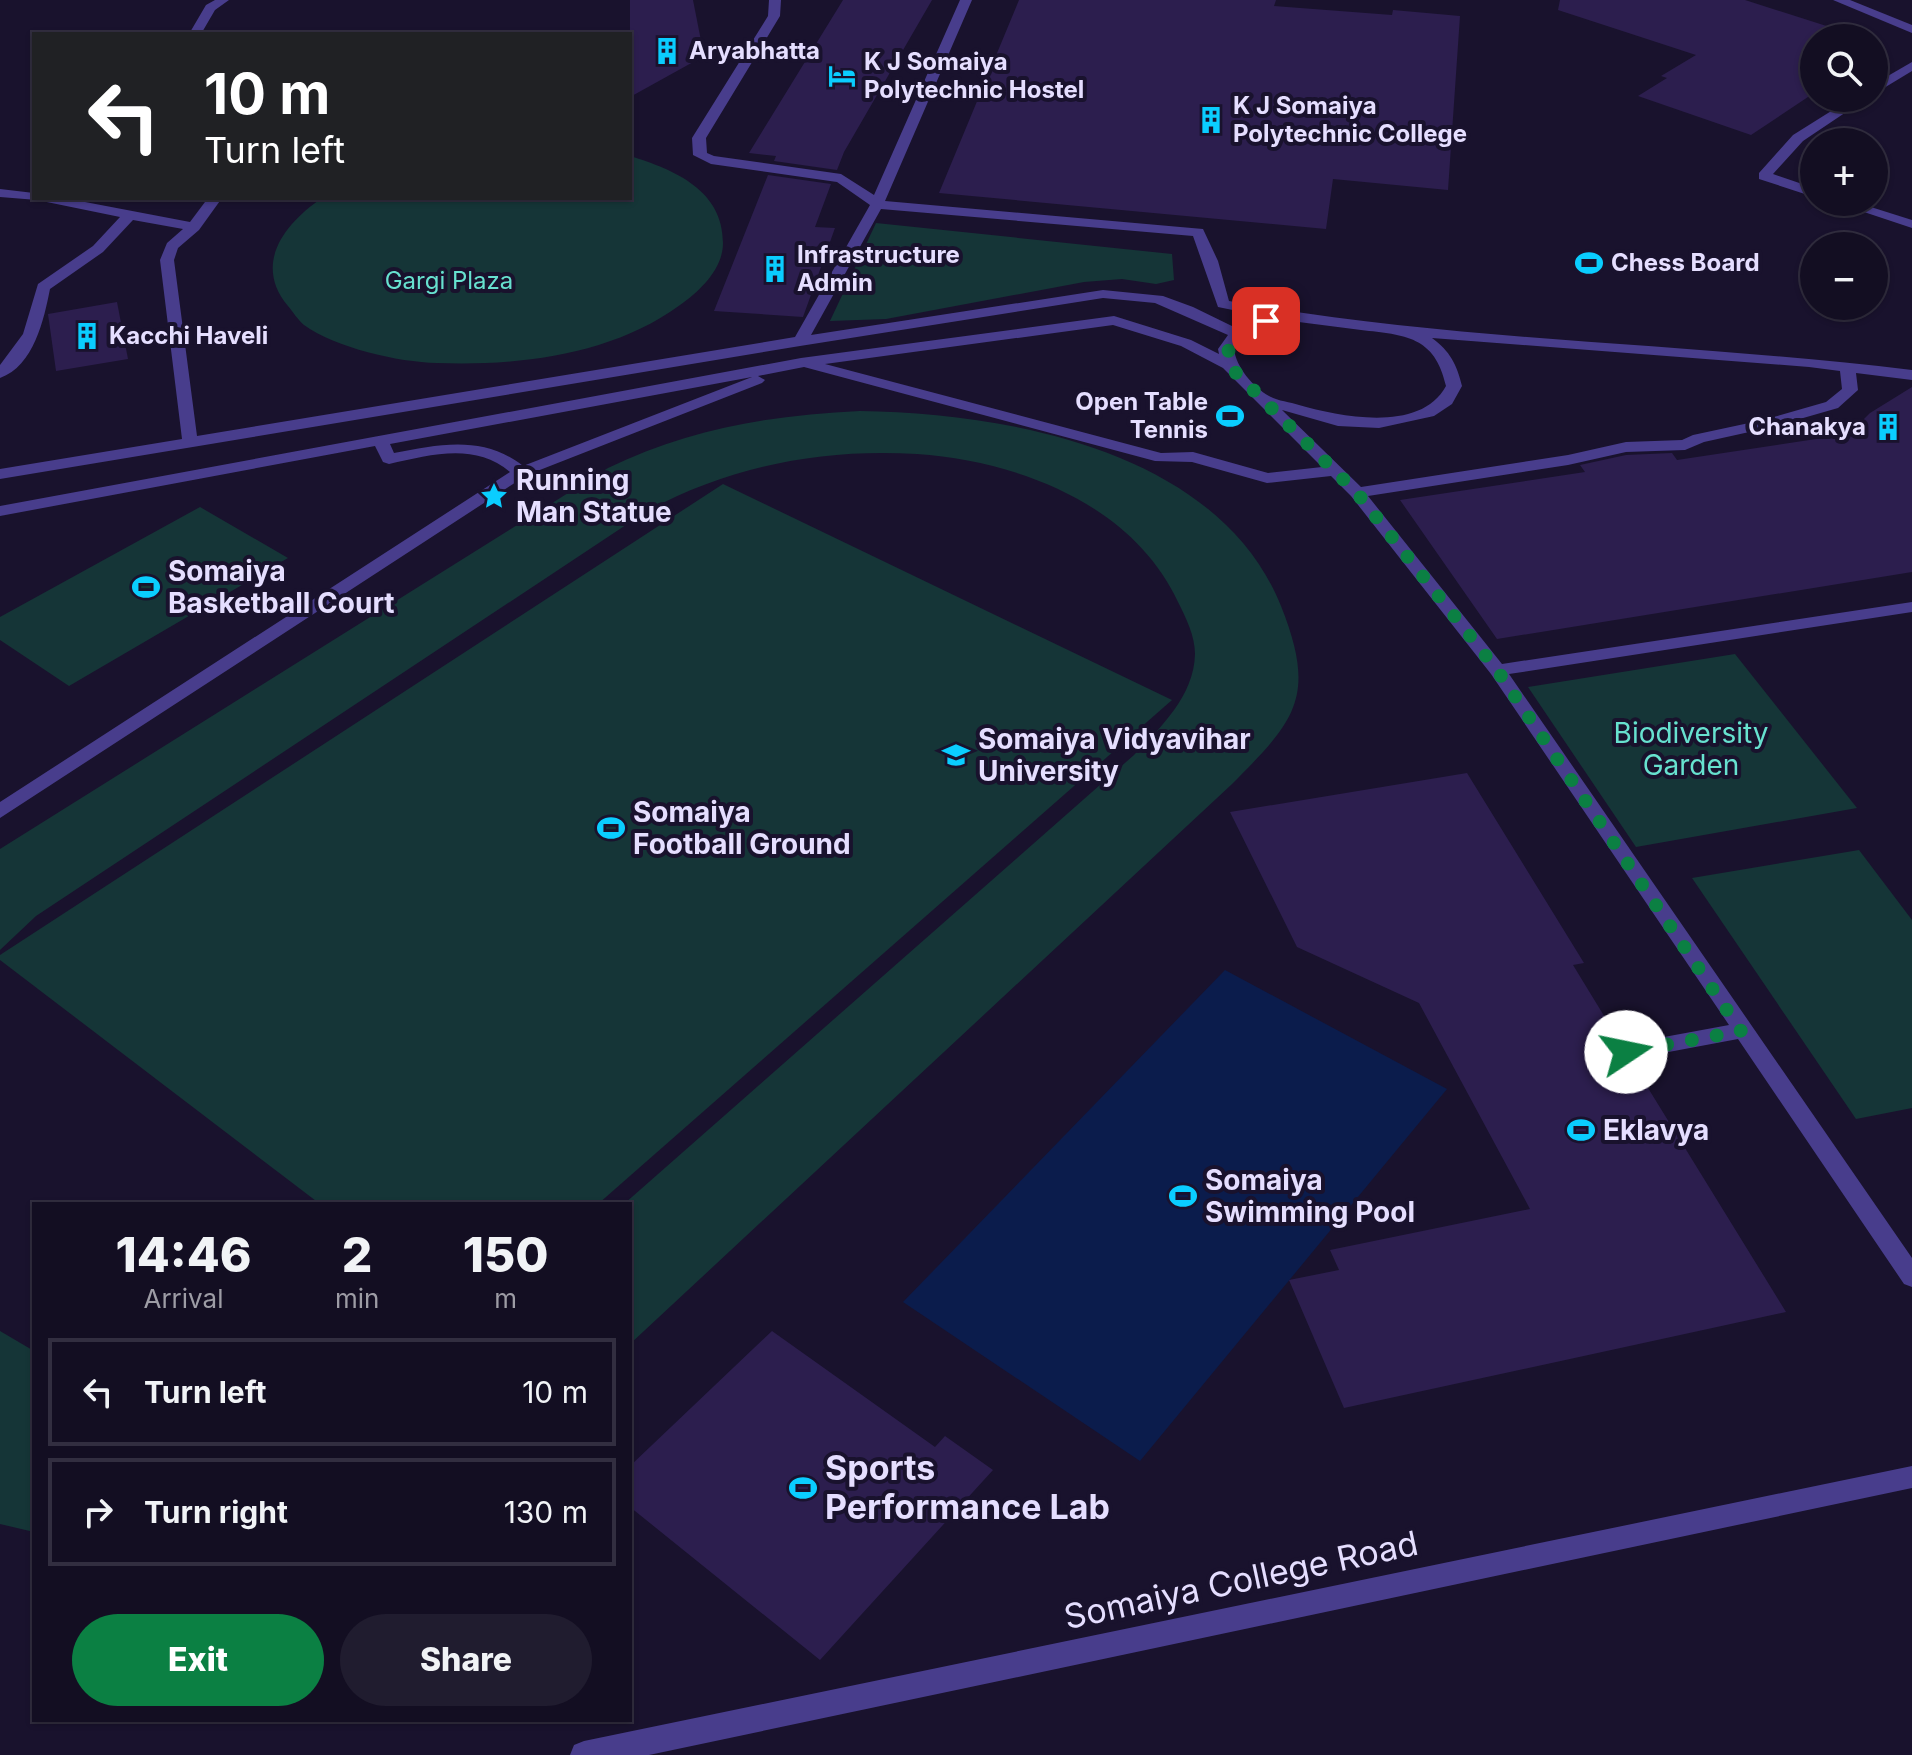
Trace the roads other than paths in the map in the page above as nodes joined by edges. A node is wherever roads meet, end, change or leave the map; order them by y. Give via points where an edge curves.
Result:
1 (223, 0) edge
2 (775, 0) edge
3 (966, 0) edge
4 (1839, 0) edge
5 (1912, 29) edge
6 (196, 32) edge
7 (1912, 66) edge
8 (1888, 81) edge
9 (1839, 112) edge
10 (1814, 128) edge
11 (1800, 137) edge
12 (1800, 188) edge
13 (0, 193) edge
14 (32, 197) edge
15 (52, 200) edge
16 (214, 200) edge
17 (877, 204) junction
18 (129, 216) junction
19 (1886, 216) edge
20 (1912, 224) edge
21 (194, 227) junction
22 (1291, 317) junction
23 (1412, 331) junction
24 (1236, 334) junction
25 (800, 341) junction
26 (801, 363) junction
27 (1228, 365) junction
28 (1848, 369) junction
29 (0, 373) edge
30 (1912, 375) edge
31 (1264, 400) junction
32 (380, 439) junction
33 (190, 443) junction
34 (1334, 471) junction
35 (521, 472) junction
36 (0, 474) edge
37 (1357, 493) junction
38 (0, 511) edge
39 (1912, 607) edge
40 (1497, 670) junction
41 (0, 811) edge
42 (1741, 1031) junction
43 (1626, 1052) dead end
44 (1912, 1277) edge
45 (1912, 1477) edge
46 (584, 1755) edge

1 - 6 street via 210,8
2 - 17 street via 774,16 699,138 700,155 841,178
3 - 17 street
4 - 5 street
7 - 8 street
9 - 10 street
11 - 12 street via 1764,176
13 - 14 street
15 - 18 street
16 - 21 street
17 - 22 street via 1198,232 1223,304
17 - 25 street
18 - 21 street
18 - 29 street via 91,255 43,287 35,330
19 - 20 street
21 - 33 street via 172,246 167,260
22 - 23 street
22 - 24 street
23 - 28 street
23 - 31 street via 1440,351 1454,386 1446,401 1428,413 1379,423 1338,421
24 - 25 street via 1172,301 1139,293
24 - 27 street via 1226,349
25 - 33 street
26 - 27 street via 1114,320 1186,343
26 - 32 street
26 - 34 street via 1161,458 1193,457 1267,478
26 - 35 street
27 - 31 street
28 - 30 street
28 - 37 street via 1850,390 1832,405 1685,445 1626,447
31 - 34 street
32 - 35 street via 389,459 471,447 500,456
32 - 38 street
33 - 36 street
34 - 37 street
35 - 41 street
37 - 40 street
39 - 40 street
40 - 42 street
42 - 43 street
42 - 44 street
45 - 46 street, Somaiya College Road

